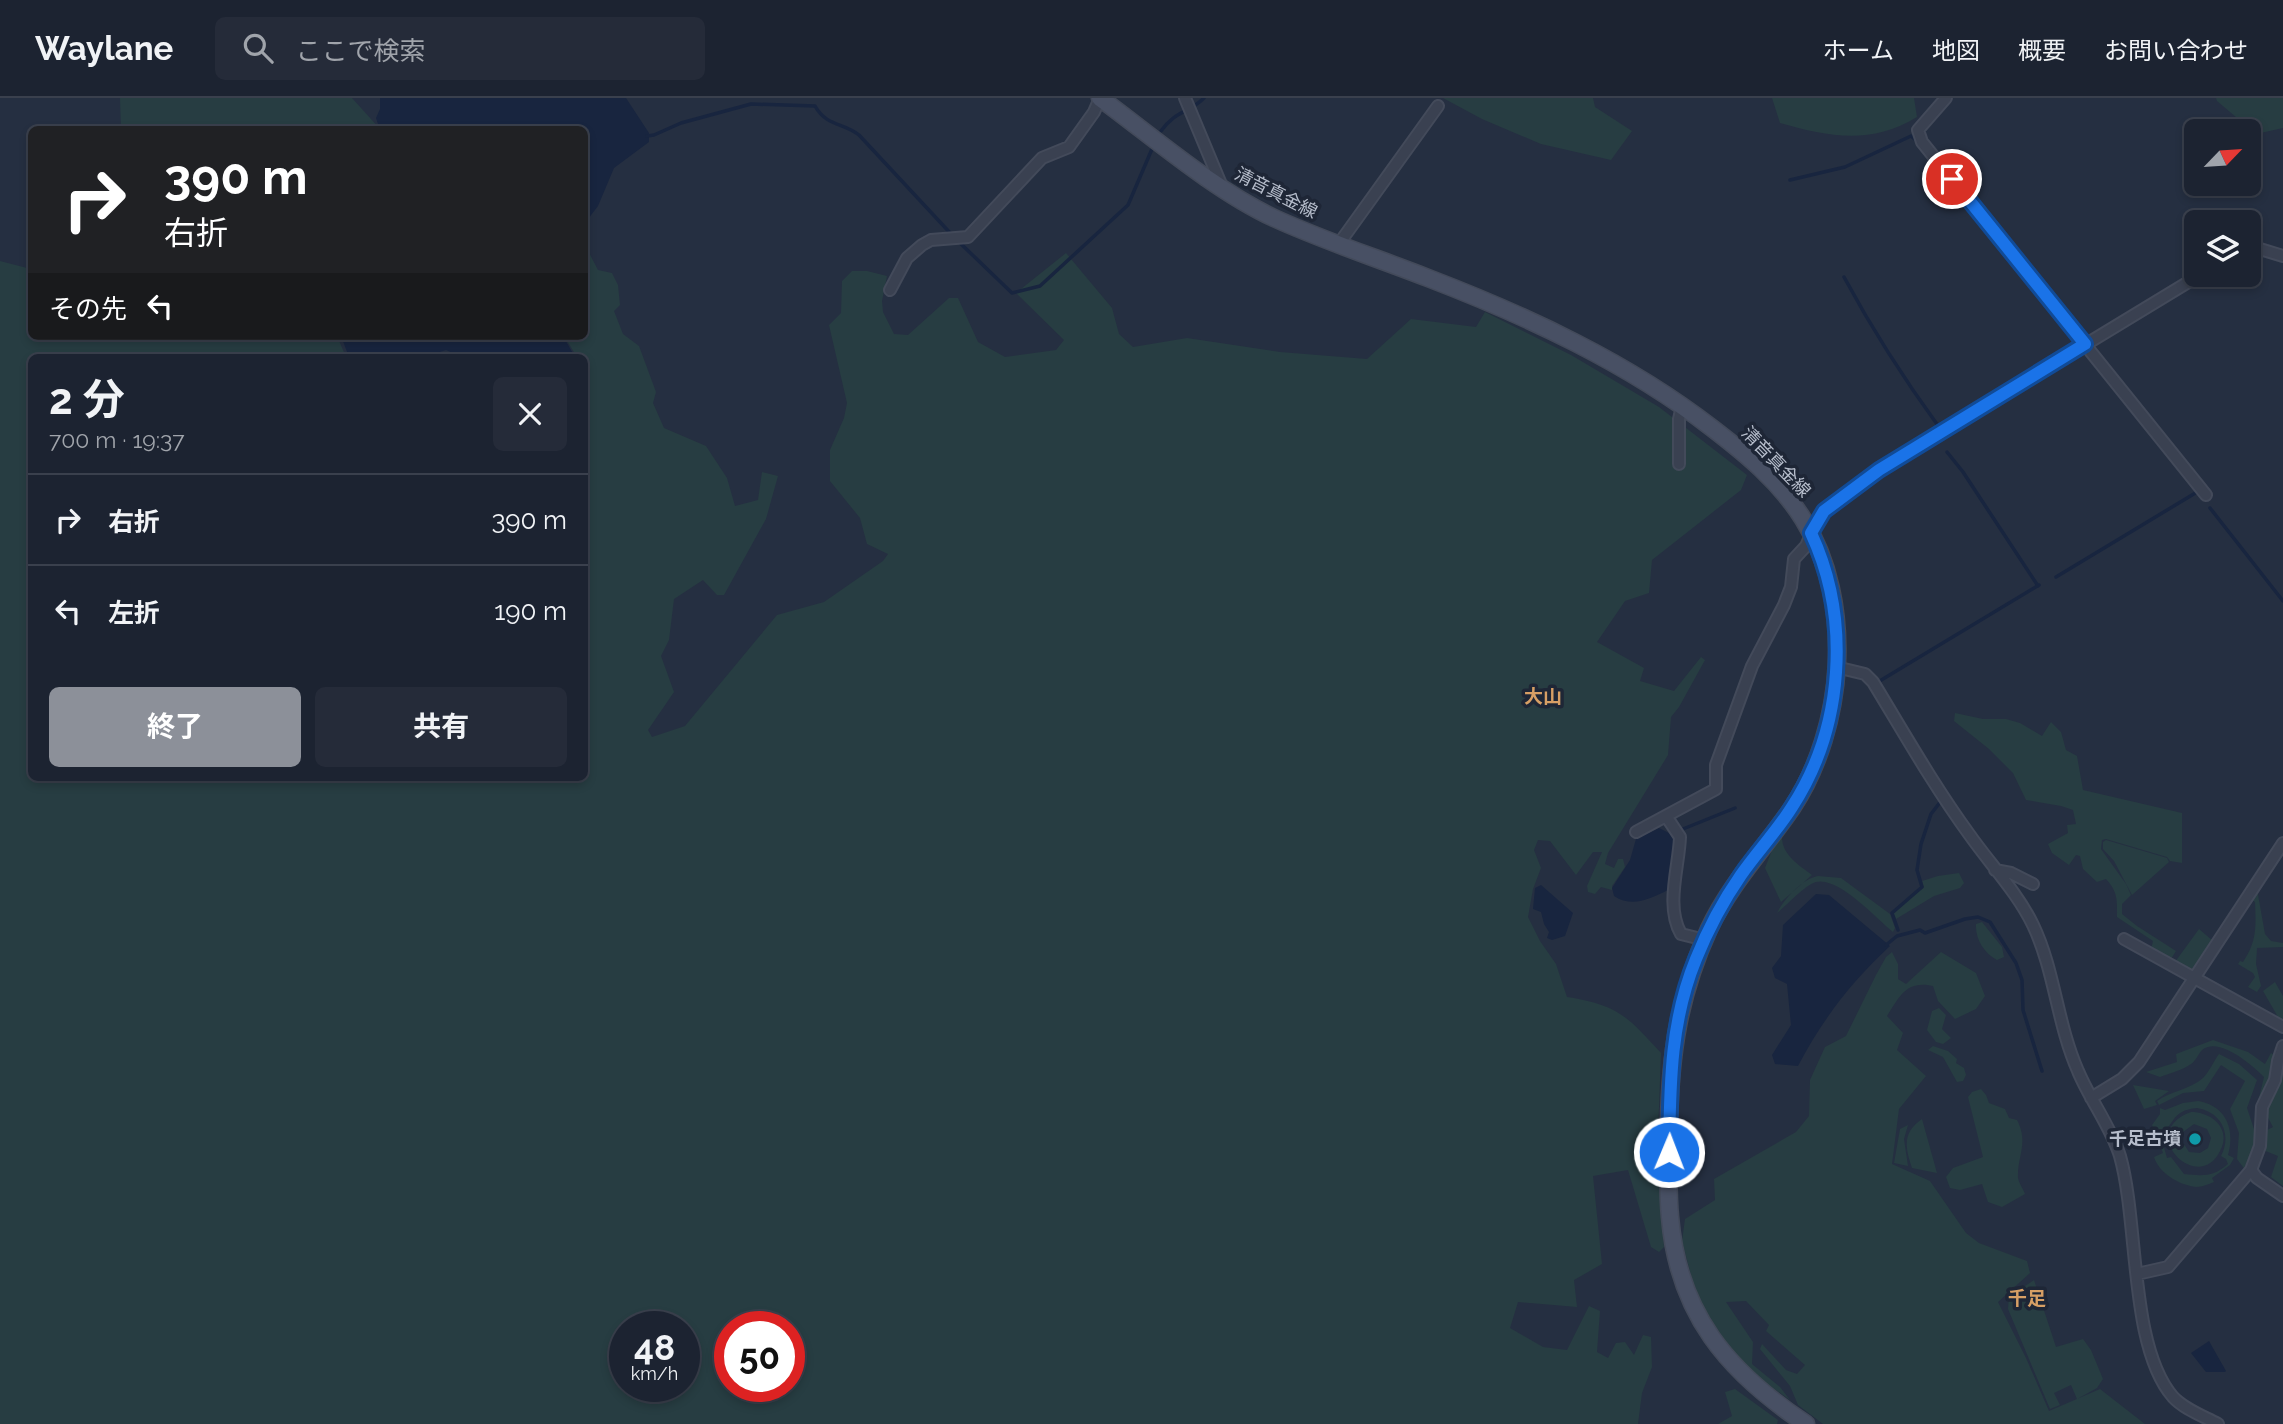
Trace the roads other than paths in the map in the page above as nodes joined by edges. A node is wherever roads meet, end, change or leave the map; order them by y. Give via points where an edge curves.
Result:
1 (1100, 98) edge
2 (1946, 98) edge
3 (1189, 104) edge
4 (1438, 106) dead end
5 (1223, 189) junction
6 (1338, 245) junction
7 (2261, 249) edge
8 (2283, 256) edge
9 (2184, 285) edge
10 (890, 290) dead end
11 (2082, 346) junction
12 (1682, 406) junction
13 (1679, 464) dead end
14 (2206, 495) dead end
15 (1811, 533) junction
16 (1836, 667) junction
17 (1666, 816) junction
18 (1636, 832) dead end
19 (2283, 843) edge
20 (1995, 870) junction
21 (2033, 884) dead end
22 (2124, 939) dead end
23 (1705, 940) junction
24 (2193, 977) junction
25 (2283, 1027) edge
26 (2283, 1046) edge
27 (2091, 1098) junction
28 (2251, 1170) junction
29 (2283, 1196) edge
30 (2137, 1274) junction
31 (1806, 1424) edge
32 (2218, 1424) edge

1 - 5 main road, 清音真金線
1 - 10 street via 1069,147 1042,158 968,237 931,240 906,258
2 - 11 street via 1918,130 1922,142
3 - 5 street
4 - 6 street
5 - 6 main road, 清音真金線 via 1273,218
6 - 12 main road, 清音真金線 via 1517,316 1657,387
7 - 8 street
9 - 11 street
11 - 14 street
11 - 15 street via 1879,470 1824,511
12 - 13 street
12 - 15 main road, 清音真金線 via 1755,464
15 - 16 main road, 清音真金線 via 1832,594
15 - 17 street via 1794,559 1784,605 1752,666 1723,741 1716,789
16 - 20 street via 1866,674 1873,682
16 - 23 main road, 清音真金線 via 1830,716 1804,787 1724,902
17 - 18 street
17 - 23 street via 1678,831 1673,901 1677,927 1681,934
19 - 24 street
20 - 21 street
20 - 27 street via 2024,908 2039,939 2070,1049
22 - 24 street
23 - 31 main road, 清音真金線 via 1683,997 1670,1074 1668,1178 1674,1248 1693,1307 1723,1354 1762,1393
24 - 25 street
24 - 27 street via 2133,1070
26 - 28 street via 2275,1080 2262,1107 2260,1146
27 - 30 street via 2120,1157
28 - 29 street
28 - 30 street via 2168,1267
30 - 32 street via 2148,1342 2166,1388 2183,1405

